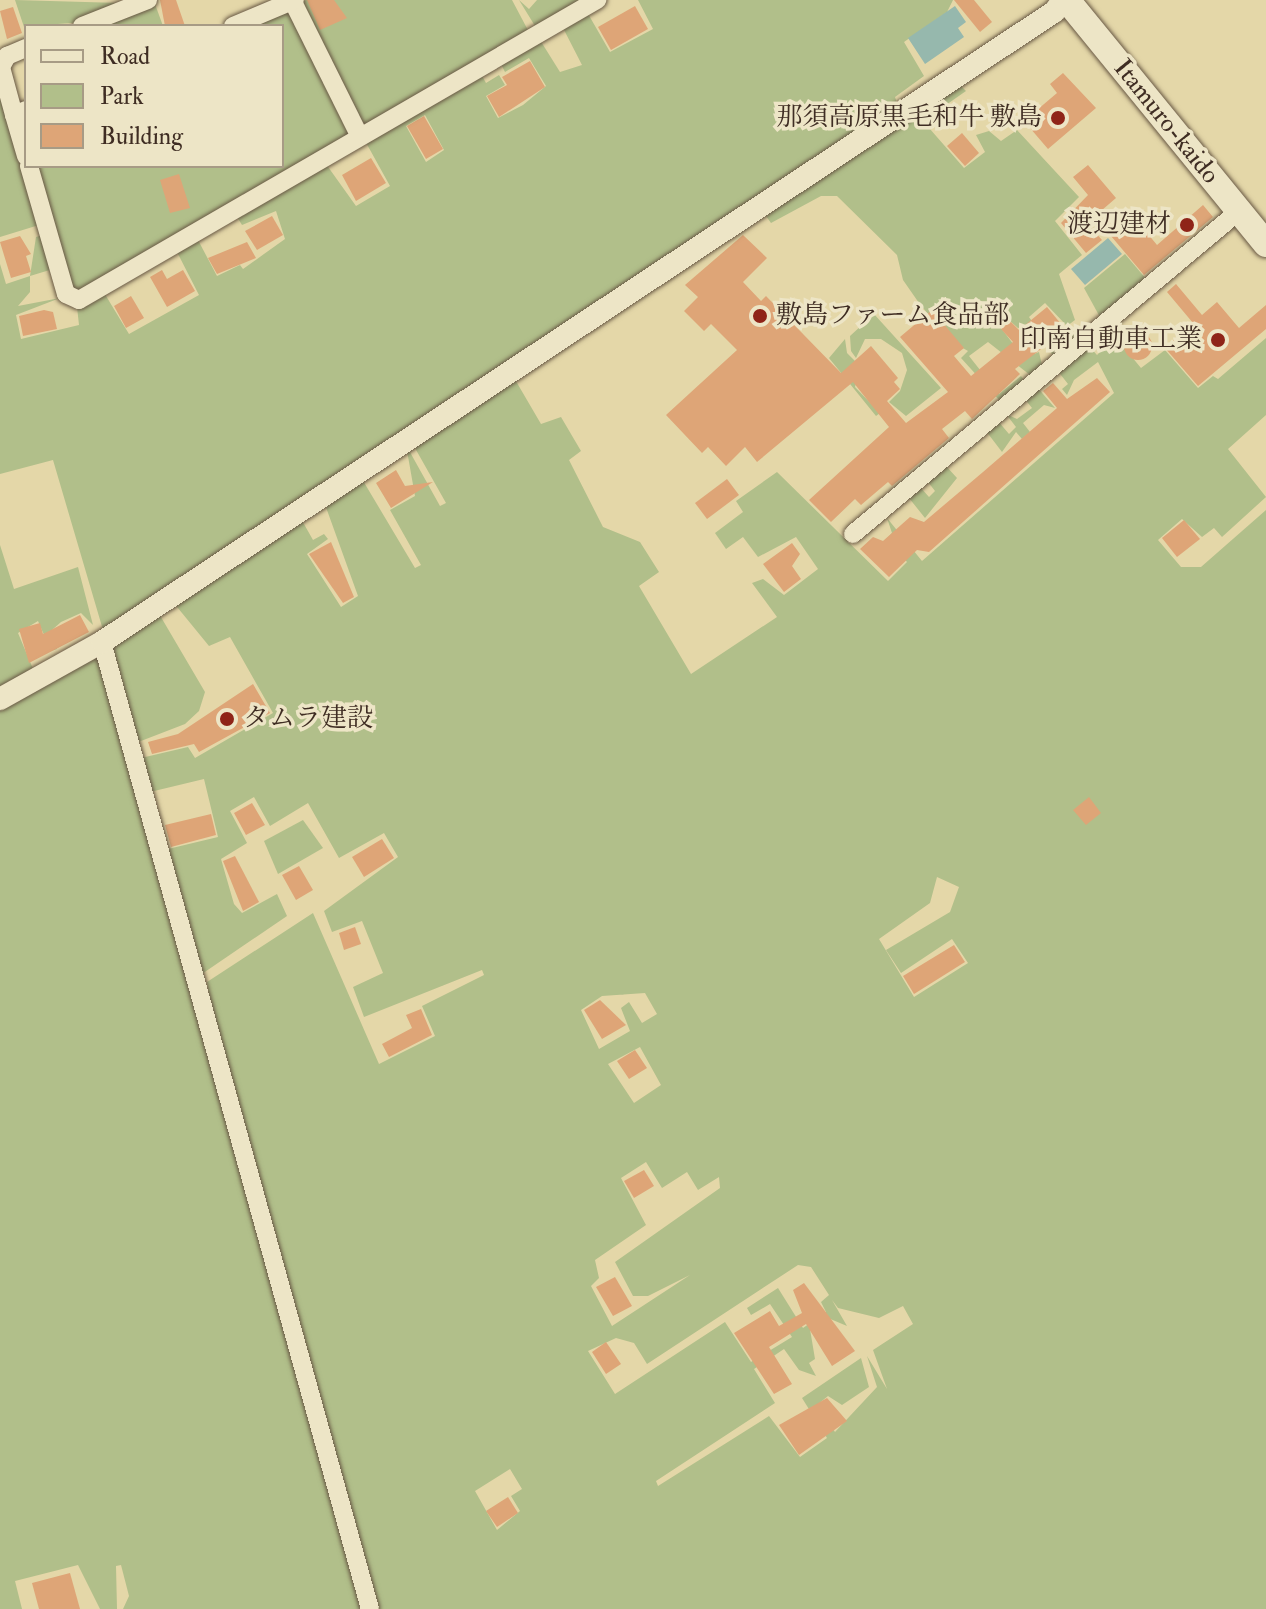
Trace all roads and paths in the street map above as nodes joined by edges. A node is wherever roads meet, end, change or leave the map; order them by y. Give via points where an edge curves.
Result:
1 (148, 0) edge
2 (293, 0) edge
3 (597, 0) edge
4 (1065, 0) edge
5 (87, 24) edge
6 (238, 24) edge
7 (24, 49) edge
8 (20, 112) edge
9 (359, 135) junction
10 (24, 141) edge
11 (30, 168) edge
12 (1239, 211) junction
13 (1266, 244) edge
14 (853, 534) dead end
15 (102, 642) junction
16 (0, 699) edge
17 (370, 1609) edge

1 - 5 street
2 - 6 street
2 - 9 street
3 - 9 street
4 - 12 main road, Itamuro-kaido
4 - 15 street
7 - 8 street via 7,56 1,67
8 - 10 street
9 - 11 street via 79,300 66,294
12 - 13 main road, Itamuro-kaido
12 - 14 street
15 - 16 street
15 - 17 street

